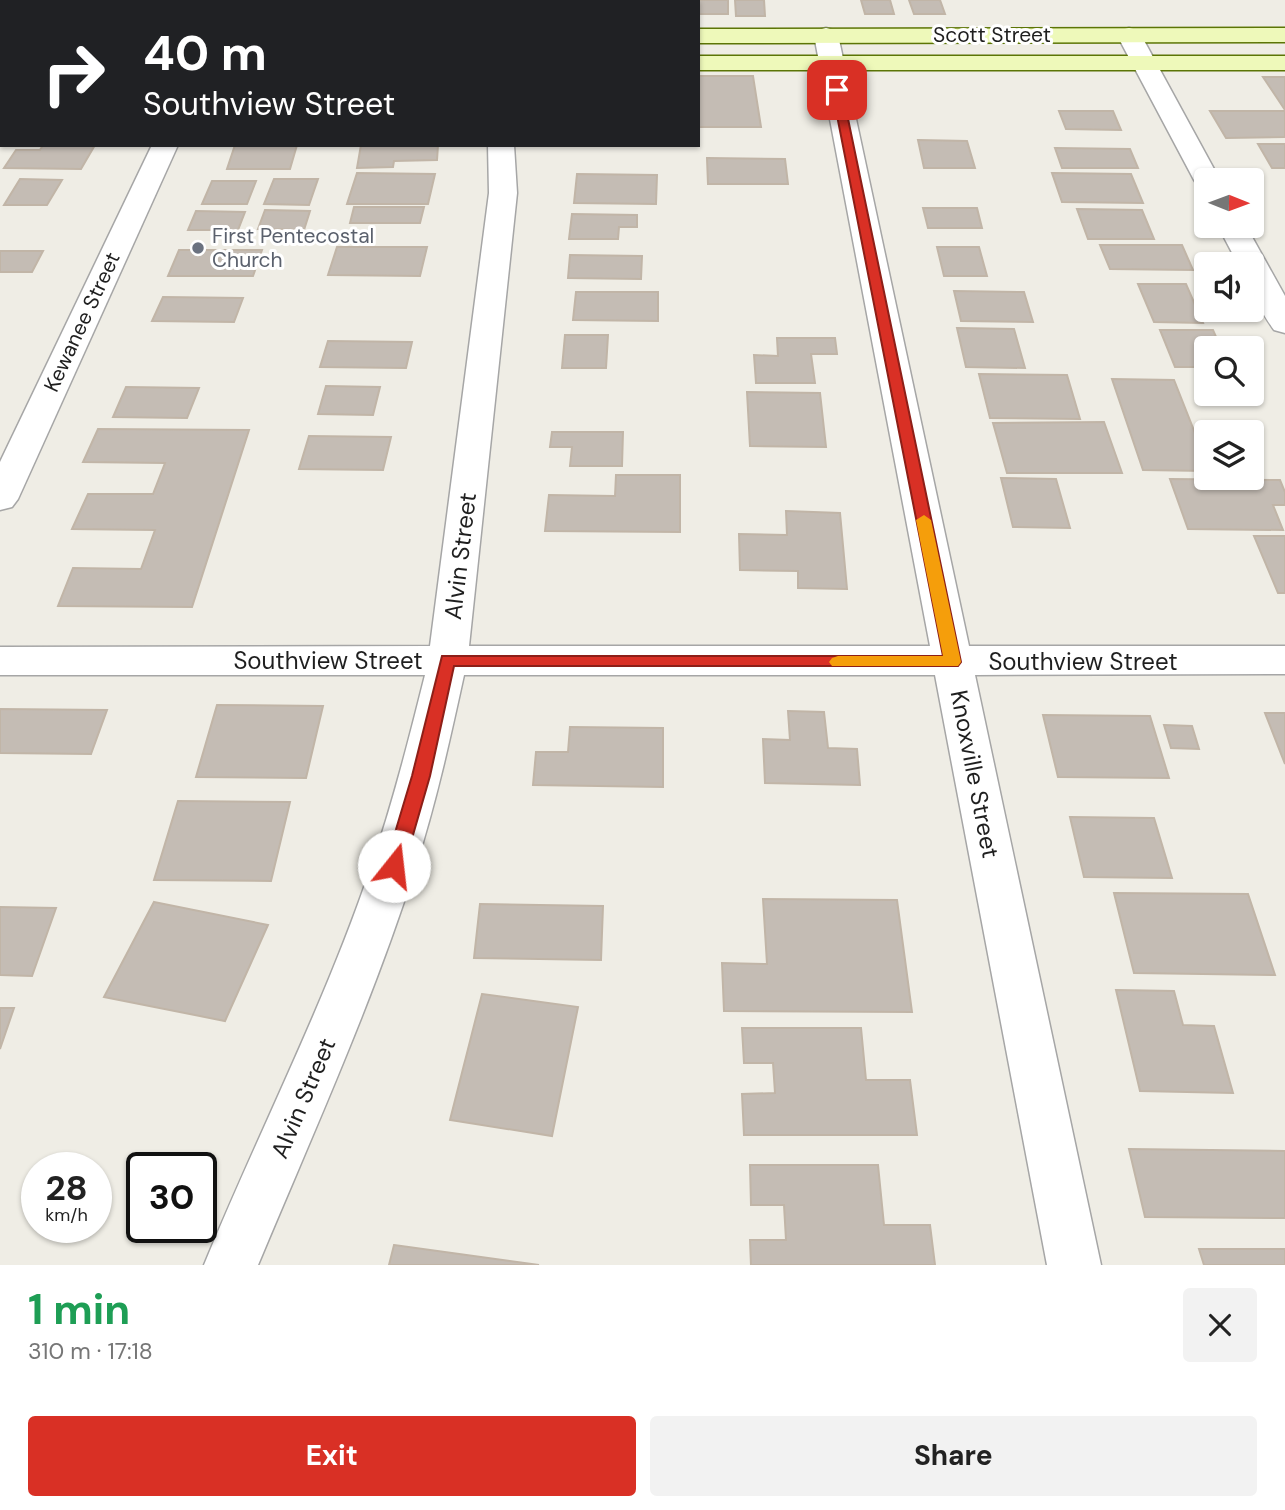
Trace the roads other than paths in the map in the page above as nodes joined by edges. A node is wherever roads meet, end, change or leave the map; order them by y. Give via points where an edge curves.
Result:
1 (1129, 35) junction
2 (1285, 35) edge
3 (700, 36) edge
4 (829, 49) junction
5 (700, 63) edge
6 (1144, 63) junction
7 (1285, 63) edge
8 (164, 147) edge
9 (501, 147) edge
10 (1201, 168) edge
11 (1238, 238) edge
12 (1285, 324) edge
13 (0, 499) edge
14 (448, 660) junction
15 (1285, 660) edge
16 (0, 661) edge
17 (953, 662) junction
18 (231, 1265) edge
19 (1074, 1265) edge

1 - 2 main road, Scott Street
1 - 4 main road, Scott Street
1 - 6 street
3 - 4 main road, Scott Street
4 - 5 main road, Scott Street
4 - 6 main road, Scott Street
4 - 17 street, Knoxville Street
6 - 7 main road, Scott Street
6 - 10 street
8 - 13 street, Kewanee Street
9 - 14 street, Alvin Street via 503,193
11 - 12 street
14 - 16 street, Southview Street
14 - 17 street, Southview Street
14 - 18 street, Alvin Street via 394,866 343,1001
15 - 17 street, Southview Street
17 - 19 street, Knoxville Street

